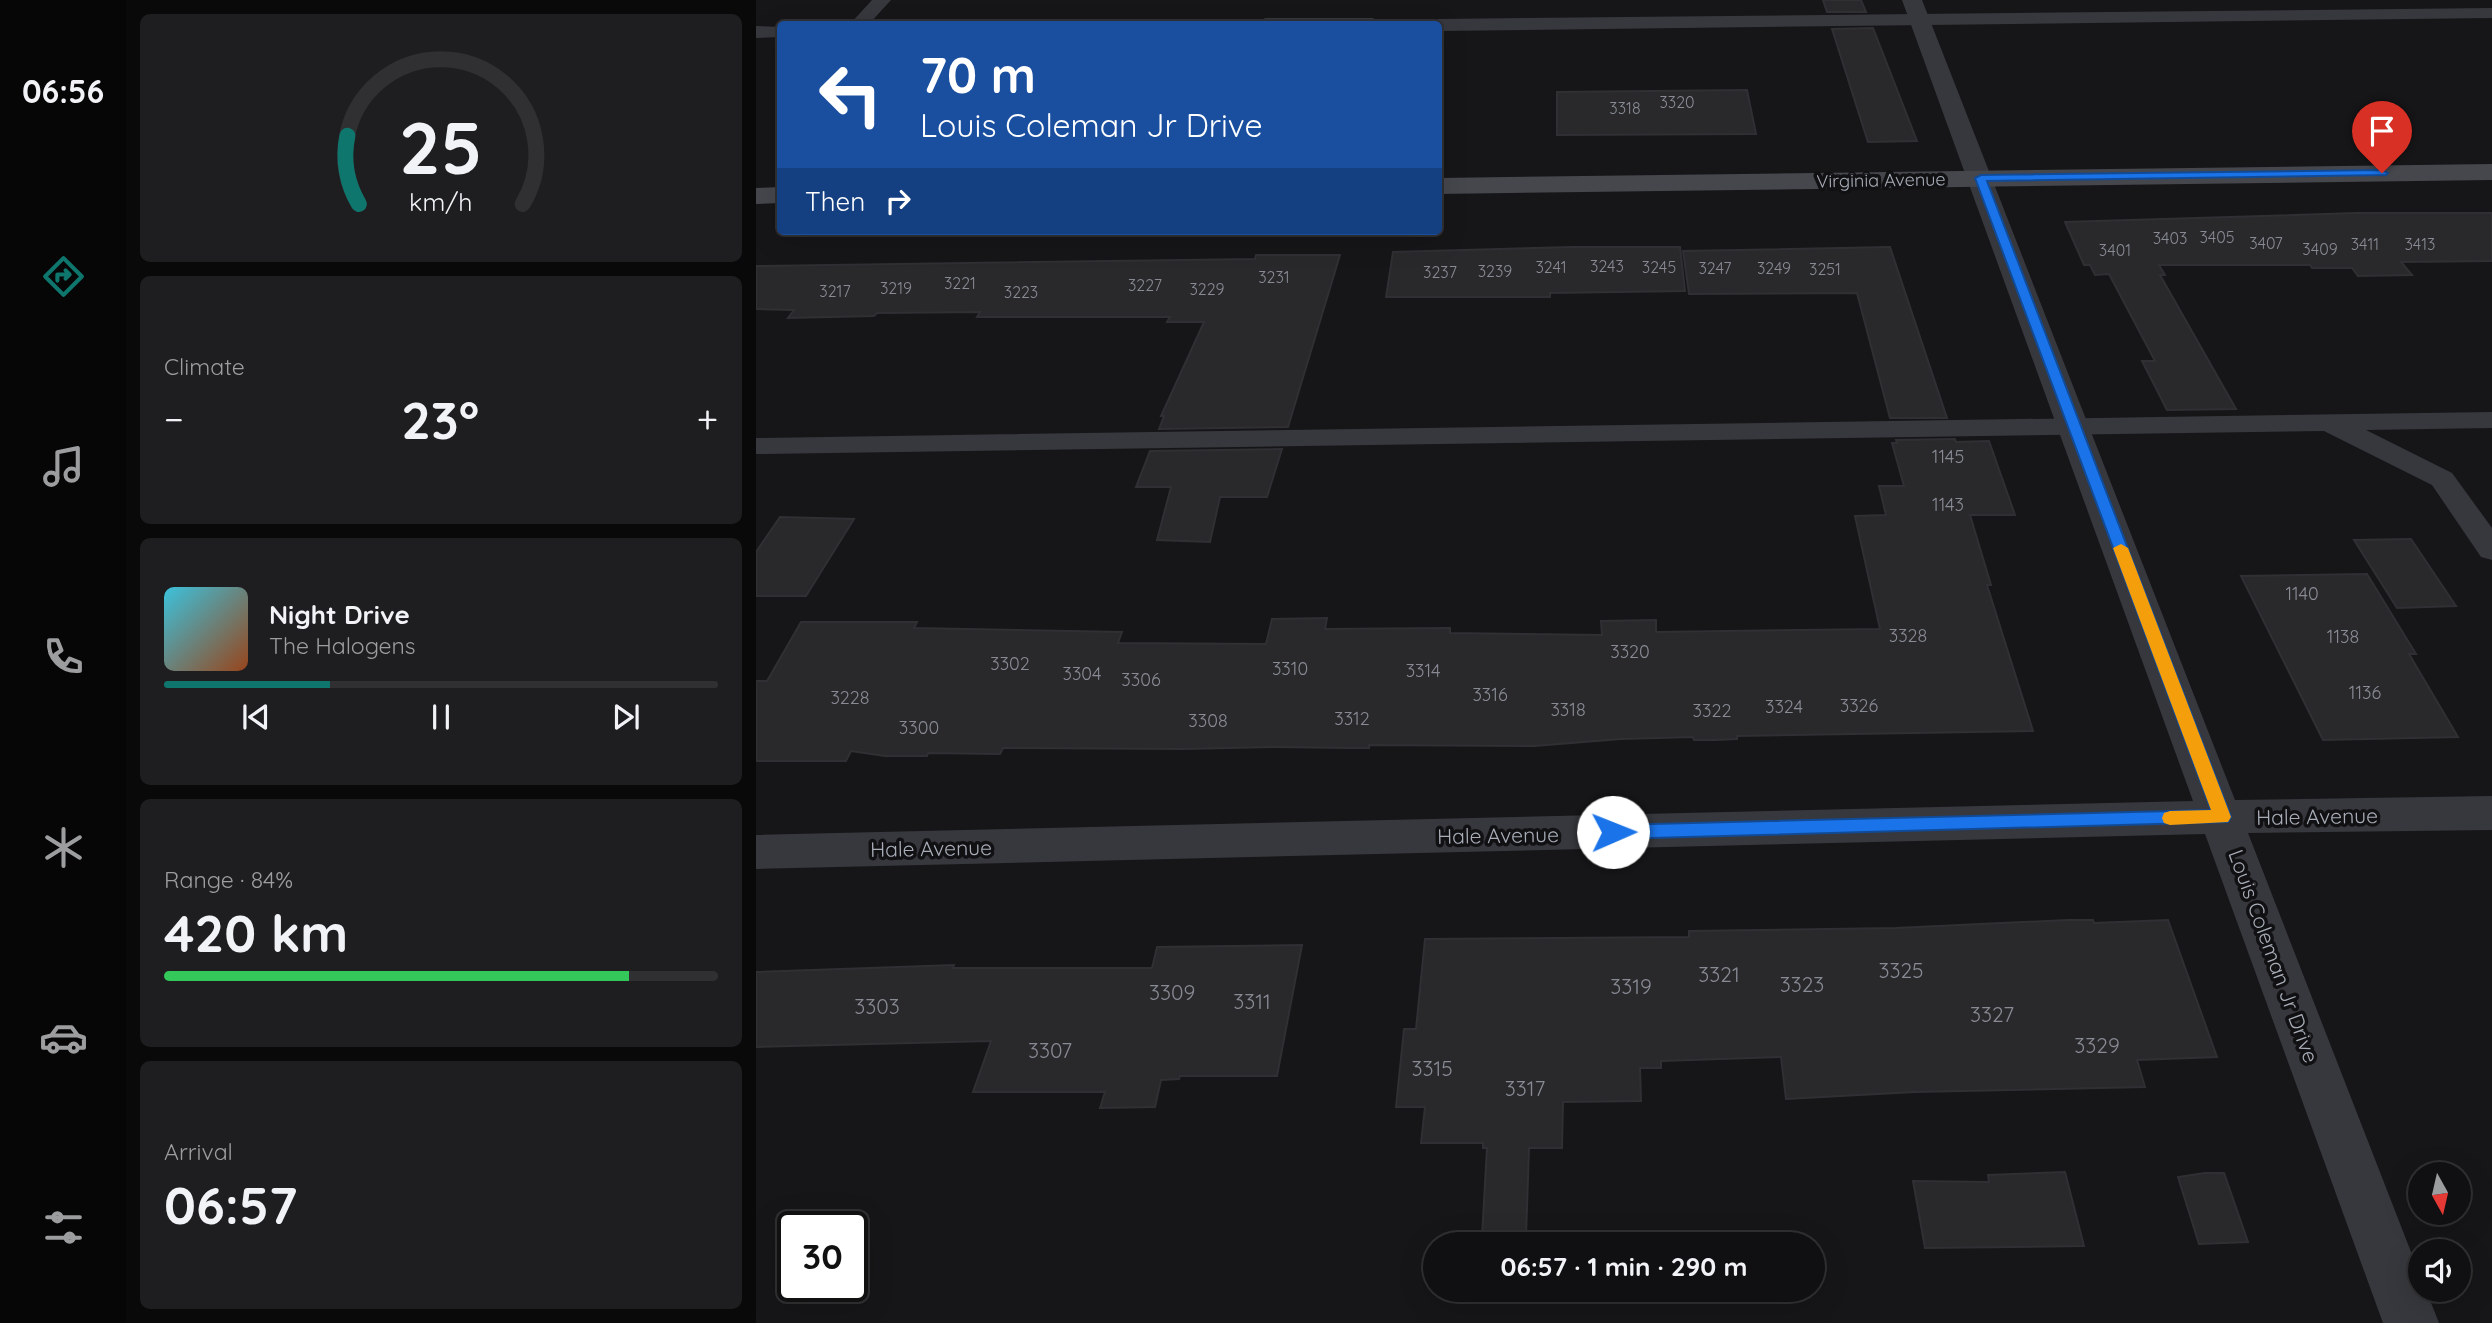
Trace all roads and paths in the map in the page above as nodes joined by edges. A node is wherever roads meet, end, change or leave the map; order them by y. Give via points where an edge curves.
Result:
1 (882, 0) edge
2 (1916, 10) edge
3 (2492, 13) edge
4 (862, 21) edge
5 (1442, 25) edge
6 (756, 32) edge
7 (777, 32) edge
8 (2492, 172) edge
9 (1981, 178) junction
10 (1442, 186) edge
11 (777, 195) edge
12 (756, 196) edge
13 (2492, 420) edge
14 (2329, 422) junction
15 (2074, 426) junction
16 (756, 446) edge
17 (2492, 550) edge
18 (2492, 813) edge
19 (2222, 817) junction
20 (756, 852) edge
21 (2411, 1323) edge

1 - 4 lane
2 - 3 lane
2 - 5 lane
2 - 9 street, Louis Coleman Jr Drive
6 - 7 lane
8 - 9 main road, Virginia Avenue
9 - 10 main road, Virginia Avenue
9 - 15 street, Louis Coleman Jr Drive
11 - 12 main road
13 - 14 lane
14 - 15 lane
14 - 17 lane via 2442,479
15 - 16 lane
15 - 19 street, Louis Coleman Jr Drive
18 - 19 street, Hale Avenue
19 - 20 street, Hale Avenue
19 - 21 street, Louis Coleman Jr Drive

